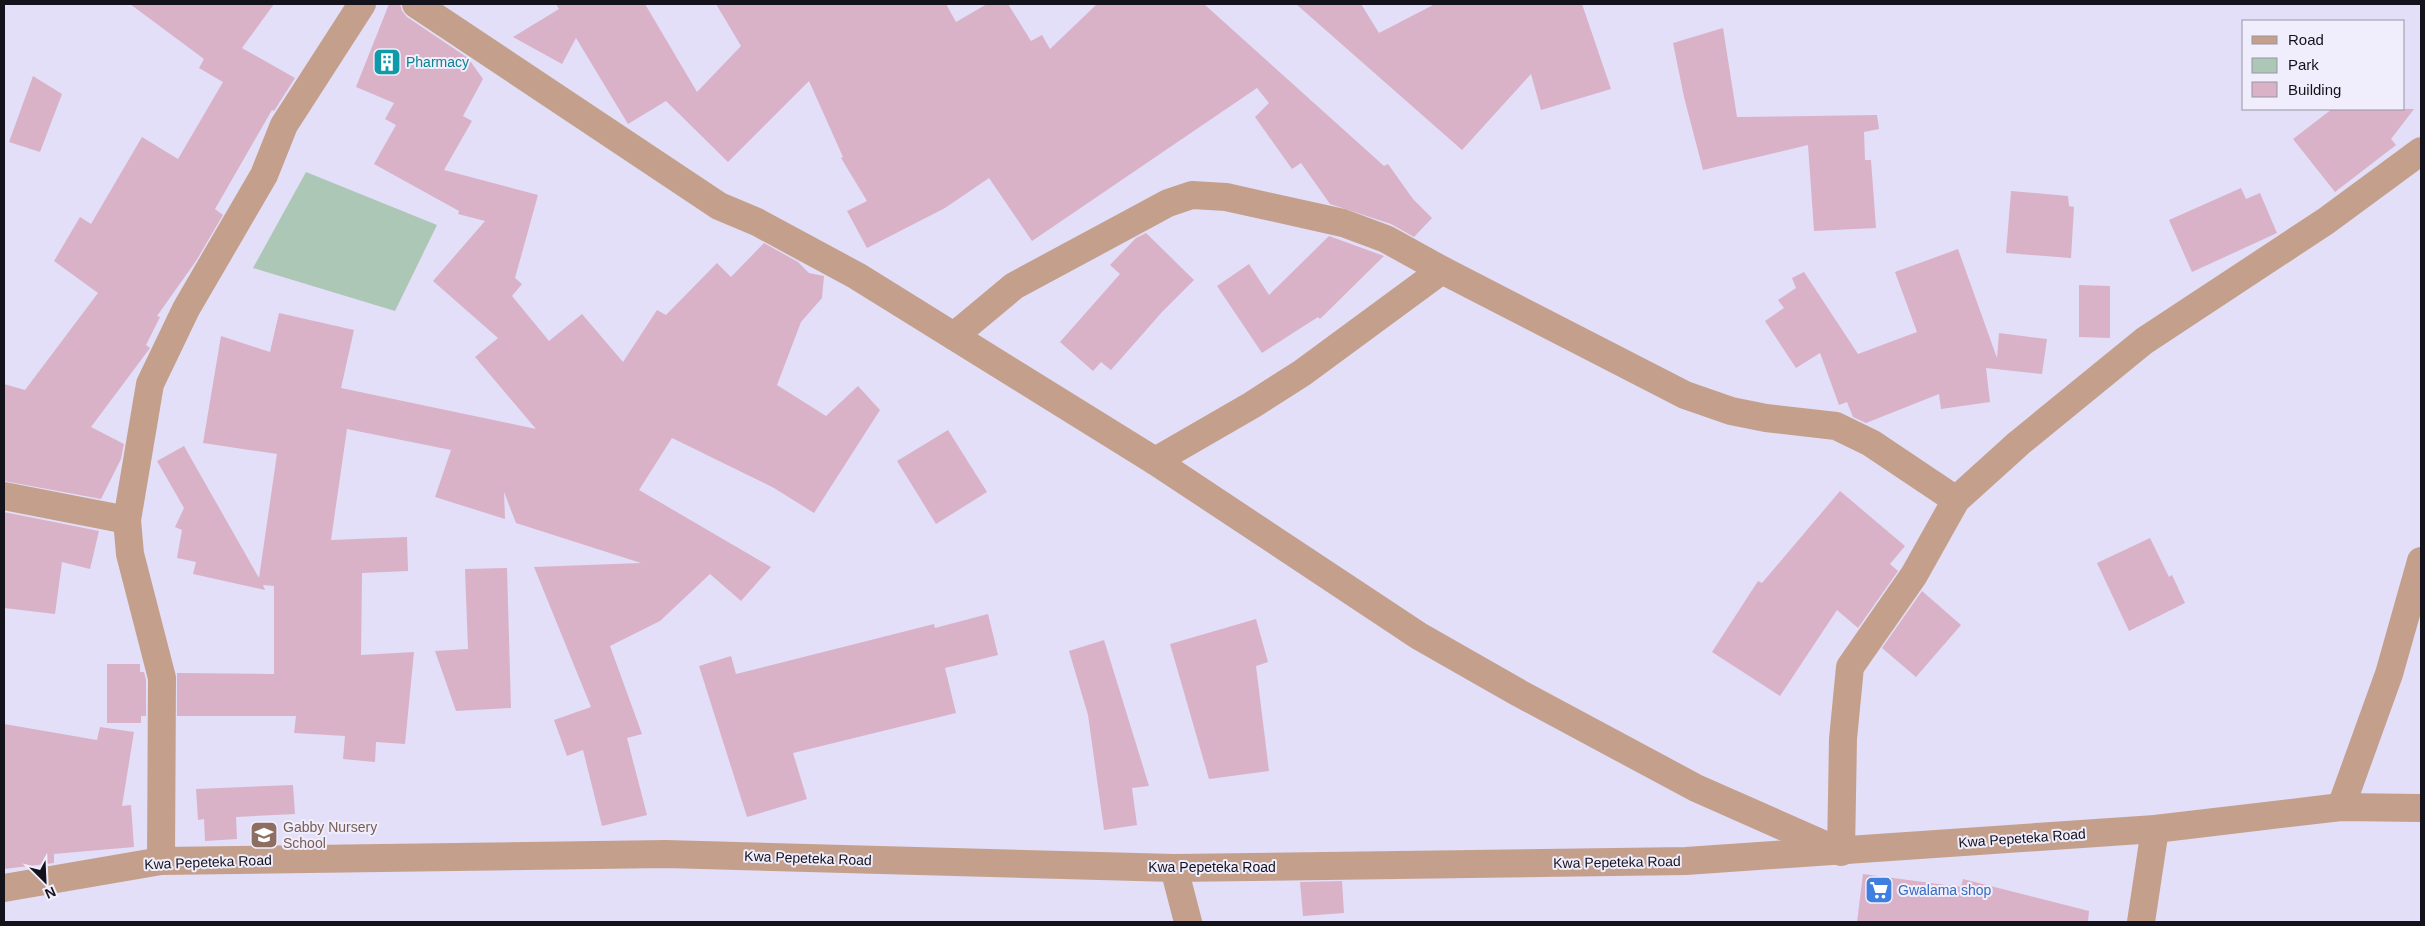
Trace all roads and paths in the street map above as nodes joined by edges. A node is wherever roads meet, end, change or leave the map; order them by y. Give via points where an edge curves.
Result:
1 (362, 4) edge
2 (416, 4) edge
3 (2421, 151) edge
4 (1442, 270) junction
5 (954, 336) junction
6 (1155, 461) junction
7 (4, 496) edge
8 (1956, 500) junction
9 (127, 520) junction
10 (2421, 561) edge
11 (2341, 807) junction
12 (2421, 808) edge
13 (2154, 829) junction
14 (1841, 852) junction
15 (160, 862) junction
16 (1174, 868) junction
17 (4, 888) edge
18 (1188, 922) edge
19 (2142, 922) edge

1 - 9 street via 284,125 264,175 186,309 150,384
2 - 5 street via 719,206 758,222 857,276
3 - 8 street via 2326,221 2144,341 2019,443
4 - 5 street via 1386,239 1343,223 1226,197 1192,195 1168,203 1014,286
4 - 6 street via 1302,373
4 - 8 street via 1685,395 1731,411 1836,426 1871,443
5 - 6 street
6 - 14 street via 1419,636 1518,694 1696,788
7 - 9 street
8 - 14 street via 1914,574 1850,668 1843,739
9 - 15 street via 130,554 162,678
10 - 11 street via 2389,674
11 - 12 street, Kwa Pepeteka Road
11 - 13 street, Kwa Pepeteka Road
13 - 14 street, Kwa Pepeteka Road
13 - 19 street
14 - 16 street, Kwa Pepeteka Road via 1686,861
15 - 16 street, Kwa Pepeteka Road via 666,854
15 - 17 street, Kwa Pepeteka Road
16 - 18 street

